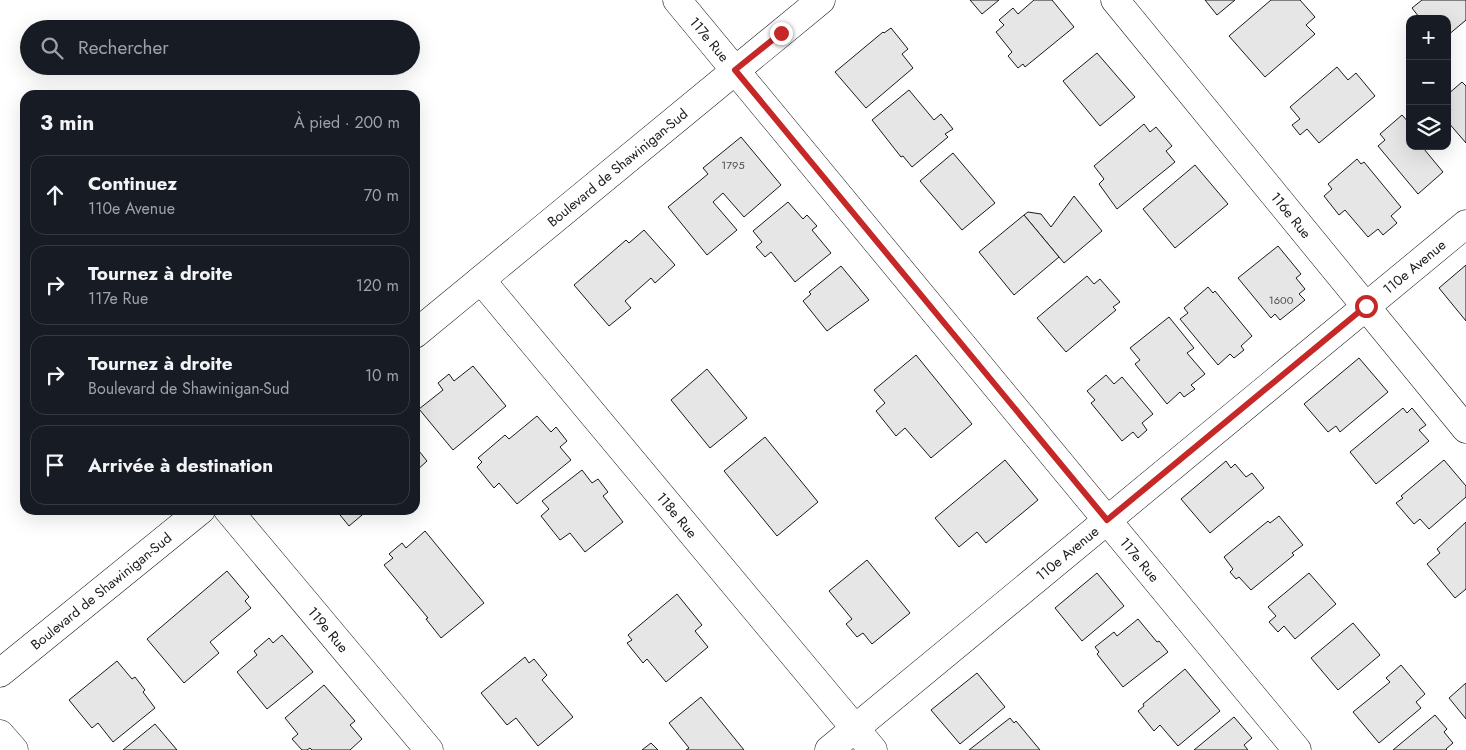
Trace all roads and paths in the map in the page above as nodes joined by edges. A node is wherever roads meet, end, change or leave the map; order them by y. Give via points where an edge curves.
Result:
1 (677, 0) edge
2 (821, 0) edge
3 (1115, 0) edge
4 (735, 70) junction
5 (1466, 224) edge
6 (481, 280) junction
7 (1366, 306) junction
8 (420, 330) edge
9 (1466, 429) edge
10 (195, 515) edge
11 (232, 515) edge
12 (1107, 520) junction
13 (0, 673) edge
14 (855, 729) junction
15 (0, 734) edge
16 (14, 750) edge
17 (430, 750) edge
18 (829, 750) edge
19 (872, 750) edge
20 (1297, 750) edge

1 - 4 street, 117e Rue
2 - 4 street, Boulevard de Shawinigan-Sud
3 - 7 street, 116e Rue
4 - 6 street, Boulevard de Shawinigan-Sud
4 - 12 street, 117e Rue
5 - 7 street, 110e Avenue
6 - 8 street, Boulevard de Shawinigan-Sud
6 - 14 street, 118e Rue
7 - 9 street, 116e Rue
7 - 12 street, 110e Avenue
10 - 13 street, Boulevard de Shawinigan-Sud
11 - 17 street, 119e Rue
12 - 14 street, 110e Avenue
12 - 20 street, 117e Rue
14 - 18 street, 110e Avenue
14 - 19 street, 118e Rue
15 - 16 street

